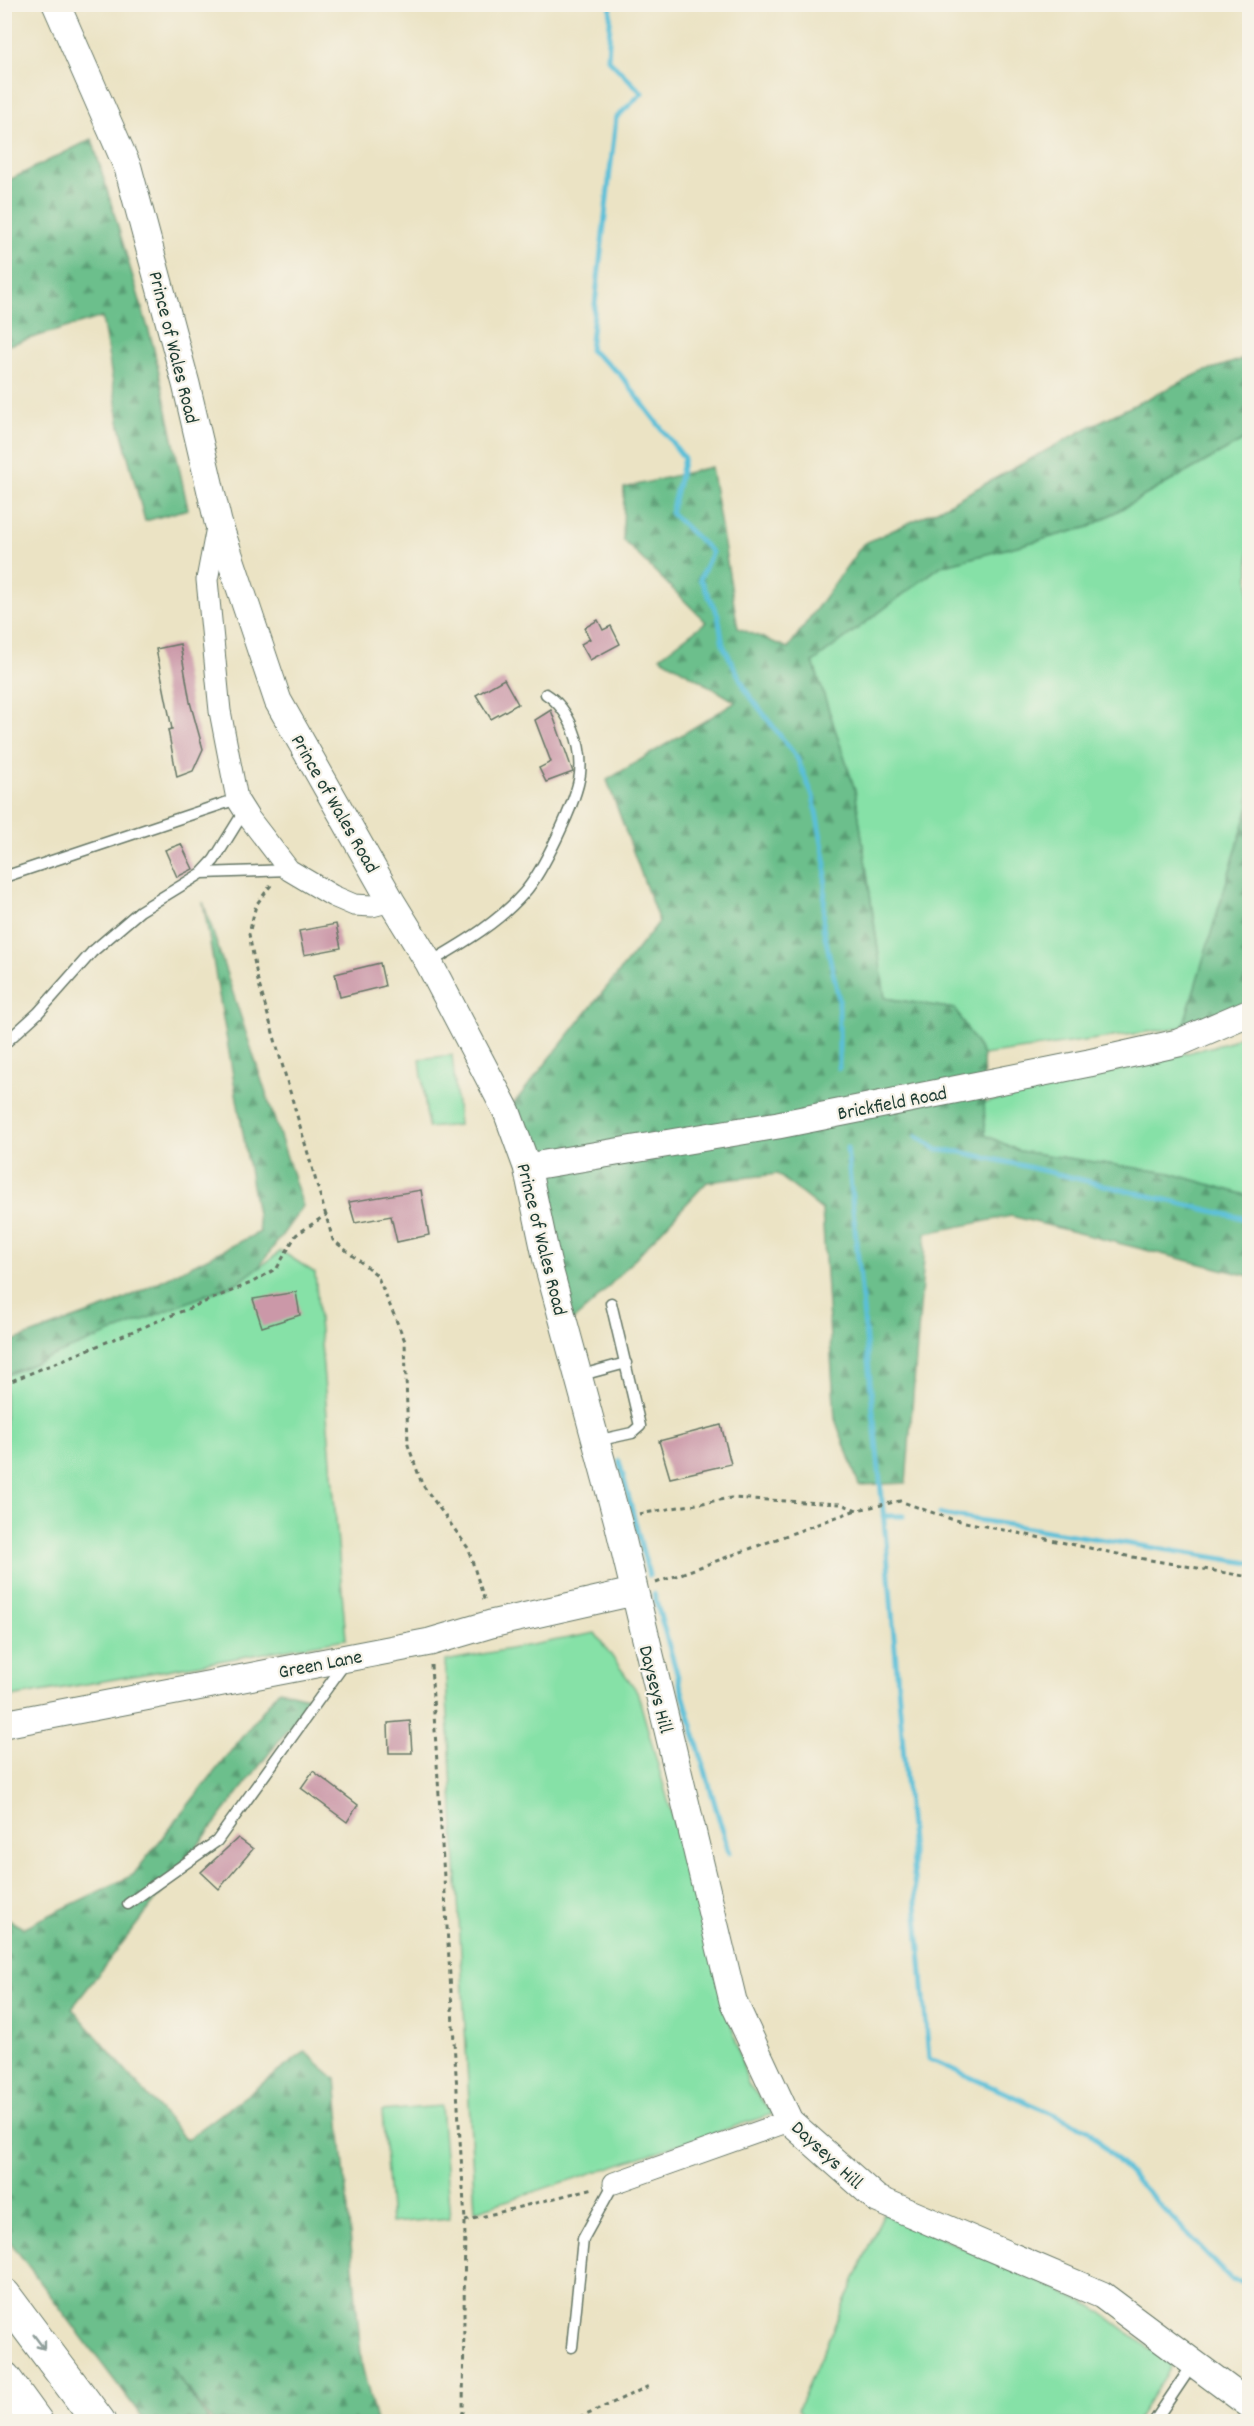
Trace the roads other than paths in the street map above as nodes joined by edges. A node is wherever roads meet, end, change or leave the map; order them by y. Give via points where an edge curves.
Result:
1 (56, 4) edge
2 (218, 522) junction
3 (546, 694) dead end
4 (241, 804) junction
5 (289, 870) junction
6 (202, 873) junction
7 (4, 877) edge
8 (391, 902) junction
9 (429, 963) junction
10 (1250, 1012) edge
11 (4, 1044) edge
12 (527, 1167) junction
13 (611, 1303) dead end
14 (626, 1363) junction
15 (578, 1376) junction
16 (596, 1442) junction
17 (632, 1591) junction
18 (348, 1658) junction
19 (4, 1724) edge
20 (128, 1904) dead end
21 (789, 2121) junction
22 (614, 2183) joint
23 (4, 2295) edge
24 (572, 2347) dead end
25 (1194, 2363) junction
26 (4, 2378) edge
27 (1250, 2405) edge
28 (36, 2421) edge
29 (99, 2421) edge
30 (1154, 2421) edge

1 - 2 street, Prince of Wales Road via 128,168
2 - 4 street via 207,580 220,711
2 - 8 street, Prince of Wales Road via 278,700
3 - 9 lane via 560,703 570,717 580,774 559,835 523,894 494,922
4 - 5 street
4 - 6 lane via 214,860
4 - 7 lane
5 - 6 lane
5 - 8 street via 354,905
6 - 11 lane via 140,911 92,952
8 - 9 street, Prince of Wales Road
9 - 12 street, Prince of Wales Road via 507,1112
10 - 12 street, Brickfield Road via 1178,1043 1089,1063 778,1125
12 - 15 street, Prince of Wales Road
13 - 14 lane
14 - 15 lane
14 - 16 lane via 640,1426 632,1433
15 - 16 street, Prince of Wales Road
16 - 17 street, Prince of Wales Road
17 - 18 street, Green Lane via 430,1642
17 - 21 street, Dayseys Hill via 733,2001
18 - 19 street, Green Lane
18 - 20 lane via 217,1841
21 - 22 street
21 - 25 street, Dayseys Hill via 878,2199 1102,2295
22 - 24 lane via 584,2239
23 -> 29 highway
25 - 27 street, Dayseys Hill
25 - 30 lane
26 - 28 highway

